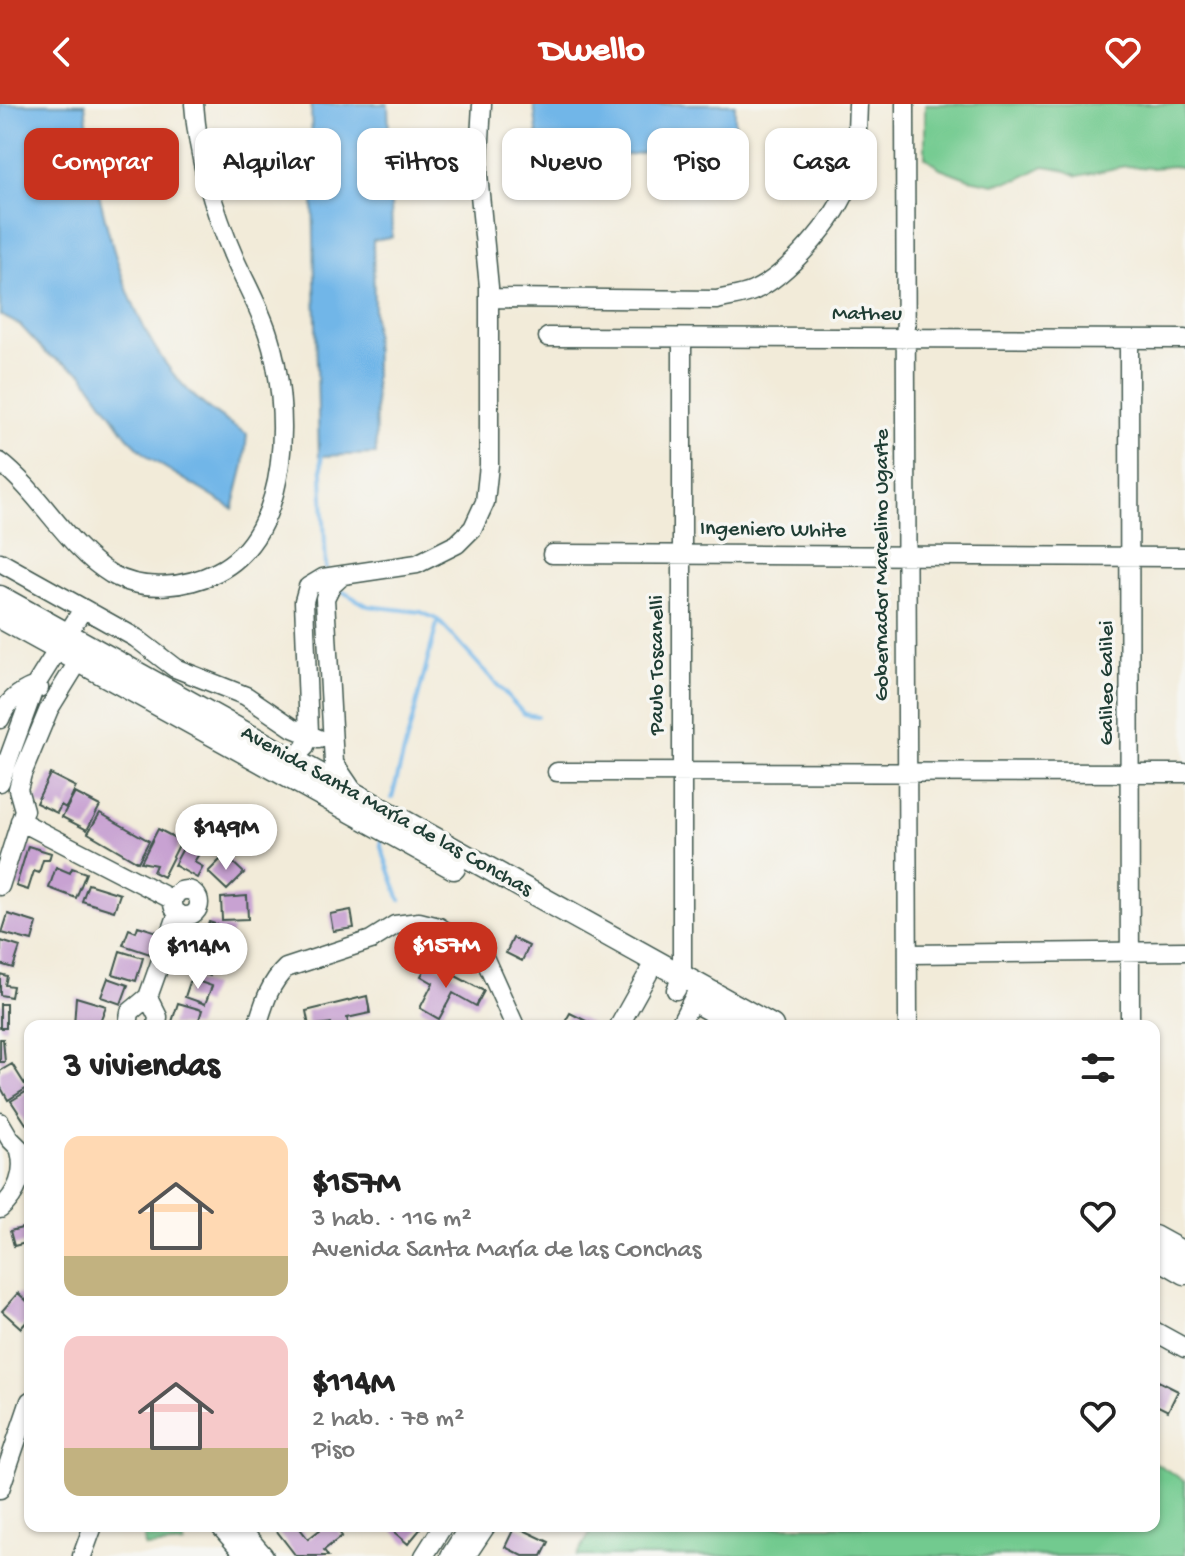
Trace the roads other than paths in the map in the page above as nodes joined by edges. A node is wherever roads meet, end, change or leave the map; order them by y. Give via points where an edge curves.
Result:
1 (194, 104) edge
2 (482, 104) edge
3 (858, 104) edge
4 (905, 104) edge
5 (489, 298) junction
6 (548, 337) dead end
7 (682, 338) junction
8 (1129, 339) junction
9 (1185, 339) edge
10 (906, 340) junction
11 (0, 462) edge
12 (552, 554) dead end
13 (682, 554) junction
14 (1131, 556) junction
15 (907, 557) junction
16 (1185, 557) edge
17 (0, 562) edge
18 (343, 575) junction
19 (0, 597) edge
20 (83, 609) junction
21 (0, 617) edge
22 (136, 638) junction
23 (62, 642) junction
24 (83, 654) junction
25 (35, 686) junction
26 (56, 695) junction
27 (188, 703) junction
28 (0, 719) edge
29 (309, 733) junction
30 (332, 746) junction
31 (15, 748) edge
32 (292, 760) junction
33 (683, 770) junction
34 (557, 772) dead end
35 (1132, 773) junction
36 (1185, 773) edge
37 (907, 774) junction
38 (0, 782) edge
39 (18, 789) junction
40 (358, 796) junction
41 (12, 830) edge
42 (0, 886) edge
43 (1129, 951) junction
44 (1185, 951) edge
45 (908, 954) junction
46 (648, 974) junction
47 (691, 986) junction
48 (148, 997) junction
49 (731, 1015) edge
50 (129, 1020) edge
51 (158, 1020) edge
52 (259, 1020) edge
53 (512, 1020) edge
54 (622, 1020) edge
55 (681, 1020) edge
56 (757, 1020) edge
57 (908, 1020) edge
58 (1130, 1020) edge
59 (0, 1122) edge
60 (24, 1154) edge
61 (24, 1158) edge
62 (5, 1204) edge
63 (1160, 1240) edge
64 (1185, 1254) edge
65 (1160, 1258) edge
66 (1185, 1273) edge
67 (1160, 1334) edge
68 (1185, 1348) edge
69 (24, 1419) edge
70 (0, 1489) edge
71 (91, 1532) edge
72 (225, 1532) edge
73 (243, 1532) edge
74 (439, 1532) edge
75 (465, 1532) edge
76 (482, 1532) edge
77 (82, 1556) edge
78 (246, 1556) edge
79 (264, 1556) edge
80 (424, 1556) edge
81 (450, 1556) edge
82 (466, 1556) edge

1 - 11 street via 220,224 274,355 280,450 263,526 235,560 207,577 174,586 139,584 99,566
2 - 5 street via 478,174
3 - 5 street via 855,158 835,211 791,265 750,293 717,300
4 - 10 street, Gobernador Marcelino Ugarte
5 - 18 street via 488,488 473,528 457,544 417,564
6 - 7 street, Matheu
7 - 10 street, Matheu
7 - 13 street, Paulo Toscanelli
8 - 9 street, Matheu
8 - 10 street, Matheu
8 - 14 street, Galileo Galilei
10 - 15 street, Gobernador Marcelino Ugarte
12 - 13 street, Ingeniero White
13 - 15 street, Ingeniero White
13 - 33 street, Paulo Toscanelli
14 - 15 street, Ingeniero White
14 - 16 street, Ingeniero White
14 - 35 street, Galileo Galilei
15 - 37 street, Gobernador Marcelino Ugarte
17 - 20 street
18 - 29 street via 308,587 304,601
18 - 30 street via 325,598
19 - 23 main road, Avenida Santa María de las Conchas
20 - 22 street
20 - 23 street
21 - 23 main road, Avenida Santa María de las Conchas
22 - 27 street
22 - 29 street via 175,668 246,696
23 - 24 main road, Avenida Santa María de las Conchas
23 - 25 street
24 - 26 street
24 - 27 main road, Avenida Santa María de las Conchas
24 - 46 main road, Avenida Santa María de las Conchas
25 - 26 street
25 - 28 street via 16,696
25 - 31 street
26 - 31 street
27 - 32 main road, Avenida Santa María de las Conchas
29 - 30 street
29 - 32 street via 305,747
30 - 40 street via 338,770
31 - 38 street
31 - 39 street
32 - 40 main road, Avenida Santa María de las Conchas
33 - 34 street
33 - 37 street
33 - 47 street, Paulo Toscanelli
35 - 36 street
35 - 37 street
35 - 43 street, Galileo Galilei
37 - 45 street, Gobernador Marcelino Ugarte
38 - 39 street
39 - 41 street via 24,810
40 - 47 main road, Avenida Santa María de las Conchas
41 - 42 street
41 - 48 street via 176,907
43 - 44 street
43 - 45 street
43 - 58 street, Galileo Galilei
45 - 57 street, Gobernador Marcelino Ugarte
46 - 47 main road, Avenida Santa María de las Conchas
46 - 54 street
47 - 49 main road, Avenida Santa María de las Conchas
47 - 55 street
48 - 50 street via 130,1012
48 - 51 street
49 - 56 street
52 - 53 street via 269,990 286,968 371,940 395,925 419,922 439,927 484,957
59 - 60 street
61 - 62 street via 16,1191
63 - 64 main road
65 - 66 main road
67 - 68 street
69 - 70 street
71 - 77 street
72 - 78 street
73 - 79 street
74 - 80 street
75 - 81 street
76 - 82 street

